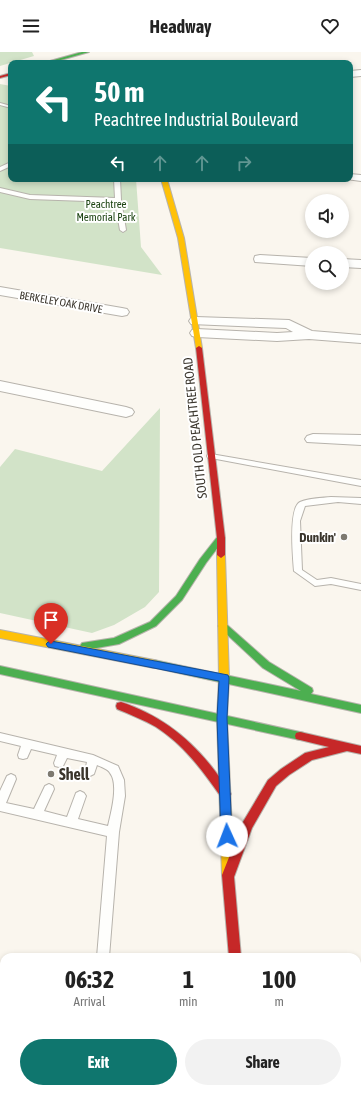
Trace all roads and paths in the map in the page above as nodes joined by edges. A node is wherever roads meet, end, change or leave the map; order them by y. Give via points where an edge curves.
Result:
1 (87, 52) edge
2 (56, 60) edge
3 (117, 182) edge
4 (165, 182) edge
5 (0, 190) edge
6 (118, 200) junction
7 (123, 230) dead end
8 (260, 259) dead end
9 (305, 262) edge
10 (349, 263) edge
11 (361, 264) edge
12 (0, 291) edge
13 (122, 312) dead end
14 (270, 323) junction
15 (196, 327) junction
16 (309, 335) junction
17 (269, 337) junction
18 (361, 339) edge
19 (0, 386) edge
20 (126, 412) dead end
21 (313, 439) dead end
22 (361, 440) edge
23 (211, 456) junction
24 (361, 484) edge
25 (361, 501) edge
26 (221, 538) junction
27 (361, 587) edge
28 (223, 626) junction
29 (0, 634) edge
30 (73, 649) junction
31 (0, 670) edge
32 (224, 678) junction
33 (78, 686) junction
34 (345, 706) junction
35 (361, 709) edge
36 (222, 718) junction
37 (0, 737) edge
38 (27, 744) junction
39 (348, 747) junction
40 (361, 750) edge
41 (64, 752) junction
42 (23, 755) dead end
43 (93, 759) junction
44 (59, 763) dead end
45 (90, 771) dead end
46 (11, 779) dead end
47 (49, 789) dead end
48 (225, 794) junction
49 (80, 796) dead end
50 (0, 804) edge
51 (37, 814) junction
52 (71, 822) junction
53 (113, 832) junction
54 (228, 877) junction
55 (233, 932) junction
56 (103, 953) edge
57 (235, 953) edge
58 (246, 953) edge

1 - 2 main road
3 - 6 lane
4 - 15 main road, SOUTH OLD PEACHTREE ROAD via 181,238
5 - 6 lane via 30,197
6 - 7 lane
8 - 9 street
10 - 11 street
12 - 13 street, BERKELEY OAK DRIVE
14 - 15 street
14 - 16 street via 288,324
14 - 17 street
15 - 17 street
15 - 23 main road, SOUTH OLD PEACHTREE ROAD
16 - 17 street
16 - 18 street
19 - 20 street
21 - 22 street
23 - 24 lane
23 - 26 main road, SOUTH OLD PEACHTREE ROAD
25 - 27 lane via 344,498 302,504 296,521 298,572 315,583 331,582
26 - 28 main road, SOUTH OLD PEACHTREE ROAD
26 - 30 main road via 202,561 179,598 153,624 116,641
28 - 32 main road, SOUTH OLD PEACHTREE ROAD
28 - 34 main road via 266,665 312,693
29 - 30 main road
30 - 32 main road
31 - 33 main road
32 - 34 main road
32 - 36 main road, SOUTH OLD PEACHTREE ROAD
33 - 36 main road
33 - 48 main road via 85,692 148,718 176,736 206,766
34 - 35 main road
36 - 39 main road
36 - 48 main road, SOUTH OLD PEACHTREE ROAD
37 - 38 lane
38 - 41 lane
38 - 42 lane
39 - 40 main road
39 - 54 main road via 309,756 272,783 247,826
41 - 43 lane
41 - 44 lane
43 - 45 lane
43 - 53 lane via 114,769 119,780
46 - 50 lane
47 - 51 lane
48 - 54 main road, SOUTH OLD PEACHTREE ROAD
49 - 52 lane
50 - 51 lane
51 - 52 lane
52 - 53 lane
53 - 56 lane
54 - 55 main road, SOUTH OLD PEACHTREE ROAD
55 - 57 main road, SOUTH OLD PEACHTREE ROAD
55 - 58 lane

